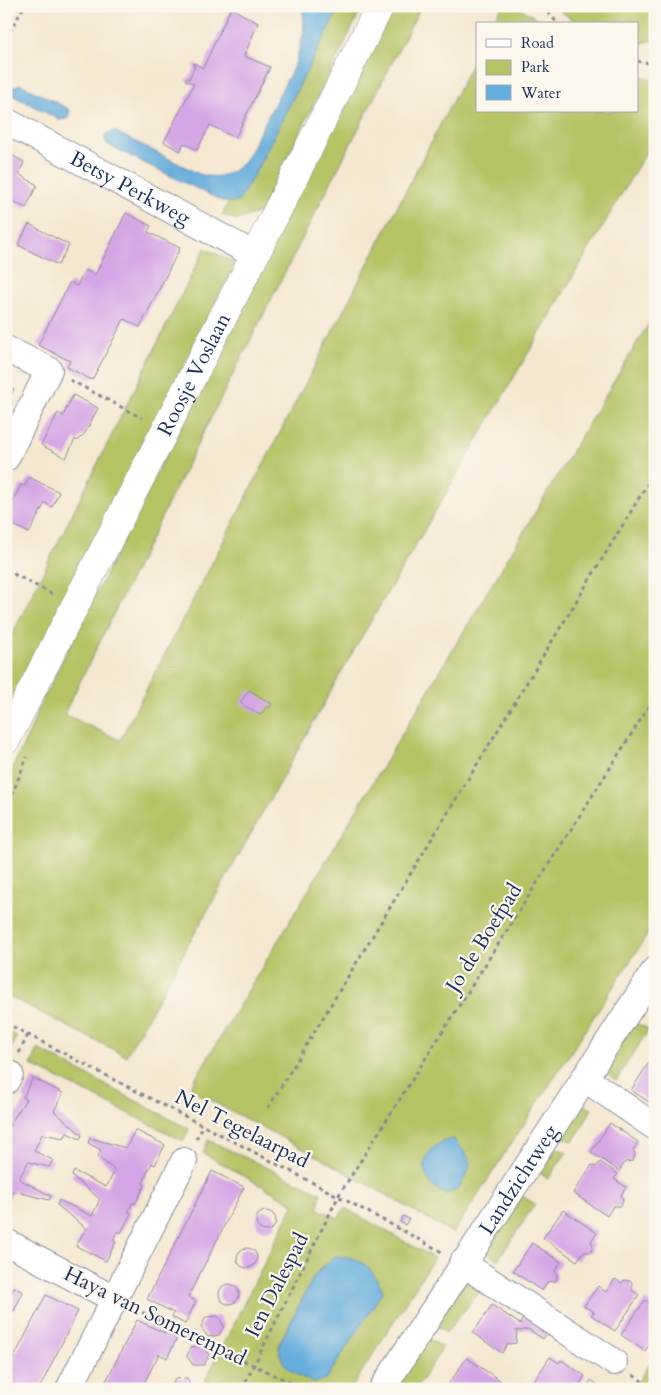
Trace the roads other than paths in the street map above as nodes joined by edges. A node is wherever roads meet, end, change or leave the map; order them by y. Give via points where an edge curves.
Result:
1 (380, 6) edge
2 (6, 121) edge
3 (255, 255) junction
4 (6, 349) edge
5 (6, 458) edge
6 (6, 740) edge
7 (655, 970) edge
8 (584, 1078) junction
9 (655, 1127) edge
10 (184, 1161) dead end
11 (6, 1242) edge
12 (462, 1263) junction
13 (114, 1299) junction
14 (614, 1362) dead end
15 (69, 1389) edge
16 (382, 1389) edge

1 - 3 street, Roosje Voslaan
2 - 3 street, Betsy Perkweg
3 - 6 street, Roosje Voslaan
4 - 5 street via 49,370
7 - 8 street, Landzichtweg
8 - 9 street
8 - 12 street, Landzichtweg
10 - 13 street
11 - 13 street, Haya van Somerenpad
12 - 14 street
12 - 16 street, Landzichtweg
13 - 15 street

